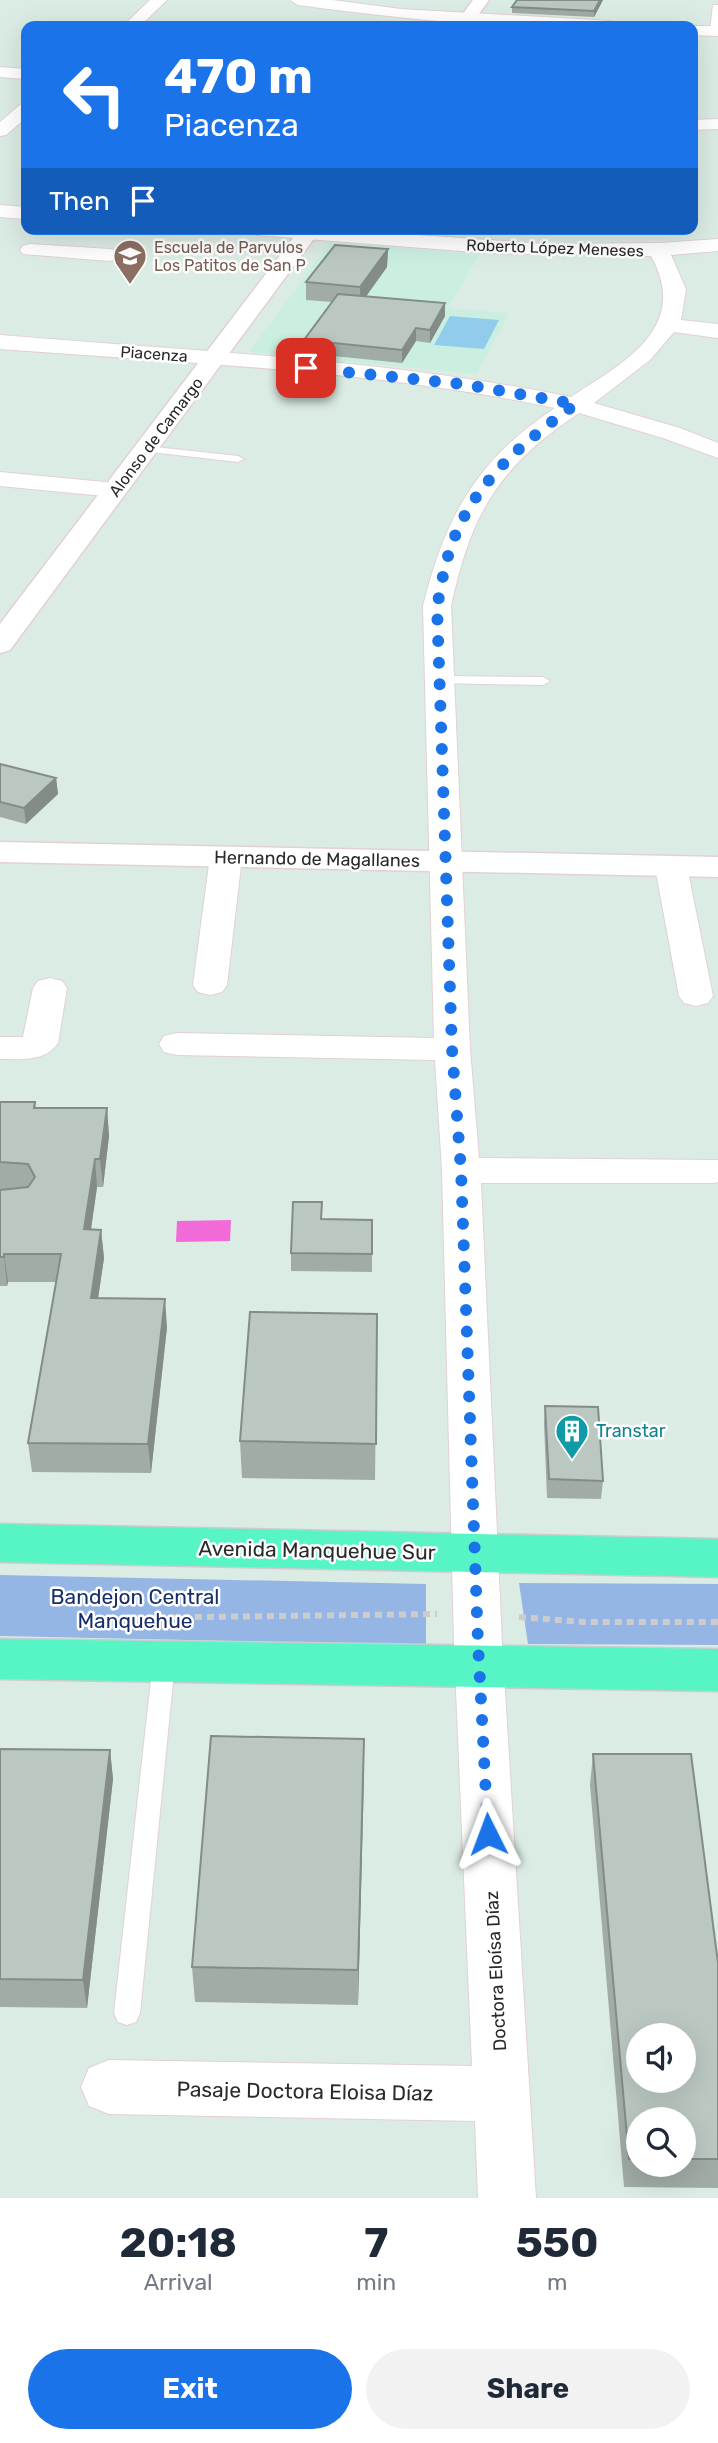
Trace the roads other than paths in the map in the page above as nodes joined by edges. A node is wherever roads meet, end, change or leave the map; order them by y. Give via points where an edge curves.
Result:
1 (159, 0) edge
2 (481, 0) edge
3 (305, 1) edge
4 (716, 7) dead end
5 (298, 18) dead end
6 (136, 21) edge
7 (457, 21) edge
8 (466, 21) edge
9 (698, 30) edge
10 (716, 31) edge
11 (0, 72) edge
12 (21, 74) edge
13 (21, 113) edge
14 (718, 124) edge
15 (698, 125) edge
16 (0, 131) edge
17 (0, 211) edge
18 (21, 213) edge
19 (307, 235) edge
20 (416, 235) edge
21 (90, 237) dead end
22 (469, 237) edge
23 (718, 245) edge
24 (30, 250) dead end
25 (658, 250) junction
26 (75, 253) junction
27 (110, 255) dead end
28 (667, 325) junction
29 (718, 331) edge
30 (0, 342) edge
31 (215, 359) junction
32 (576, 404) junction
33 (146, 449) junction
34 (718, 450) edge
35 (238, 459) dead end
36 (0, 478) edge
37 (115, 490) junction
38 (0, 643) edge
39 (440, 680) junction
40 (543, 681) dead end
41 (0, 852) edge
42 (226, 857) junction
43 (446, 861) junction
44 (671, 867) junction
45 (718, 867) edge
46 (210, 985) dead end
47 (50, 988) dead end
48 (696, 996) dead end
49 (177, 1044) dead end
50 (0, 1048) edge
51 (452, 1049) junction
52 (461, 1170) junction
53 (713, 1171) dead end
54 (0, 1543) edge
55 (475, 1553) junction
56 (718, 1558) edge
57 (0, 1659) edge
58 (164, 1662) junction
59 (480, 1667) junction
60 (718, 1670) edge
61 (127, 2013) dead end
62 (109, 2087) dead end
63 (502, 2094) junction
64 (507, 2198) edge

1 - 6 street
2 - 8 street
3 - 5 street
3 - 7 street
4 - 10 lane
9 - 10 street
11 - 12 street
13 - 16 street
14 - 15 street
17 - 18 street
19 - 31 street, Alonso de Camargo
20 - 22 street, Roberto López Meneses
21 - 26 street
22 - 25 street, Roberto López Meneses via 567,251
23 - 25 street, Roberto López Meneses
24 - 26 street
25 - 28 street, Doctora Eloísa Díaz via 676,295
26 - 27 street
28 - 29 street
28 - 32 street, Doctora Eloísa Díaz via 633,363
30 - 31 street, Piacenza
31 - 32 street, Piacenza via 462,384
31 - 33 street, Alonso de Camargo
32 - 34 street, Piacenza
32 - 39 street, Doctora Eloísa Díaz via 535,433 503,464 463,517 437,606
33 - 35 lane
33 - 37 street, Alonso de Camargo
36 - 37 street
37 - 38 street, Alonso de Camargo
39 - 40 lane
39 - 43 street, Doctora Eloísa Díaz
41 - 42 street, Hernando de Magallanes
42 - 43 street, Hernando de Magallanes
42 - 46 street
43 - 44 street, Hernando de Magallanes
43 - 51 street, Doctora Eloísa Díaz
44 - 45 street, Hernando de Magallanes
44 - 48 street
47 - 50 street via 40,1043 30,1048
49 - 51 street
51 - 52 street, Doctora Eloísa Díaz
52 - 53 street
52 - 55 street, Doctora Eloísa Díaz
54 - 55 main road, Avenida Manquehue Sur
55 - 56 main road, Avenida Manquehue Sur
55 - 59 street, Doctora Eloísa Díaz
57 - 58 main road
58 - 59 main road
58 - 61 lane
59 - 60 main road
59 - 63 street, Doctora Eloísa Díaz
62 - 63 street, Pasaje Doctora Eloisa Díaz
63 - 64 street, Doctora Eloísa Díaz

